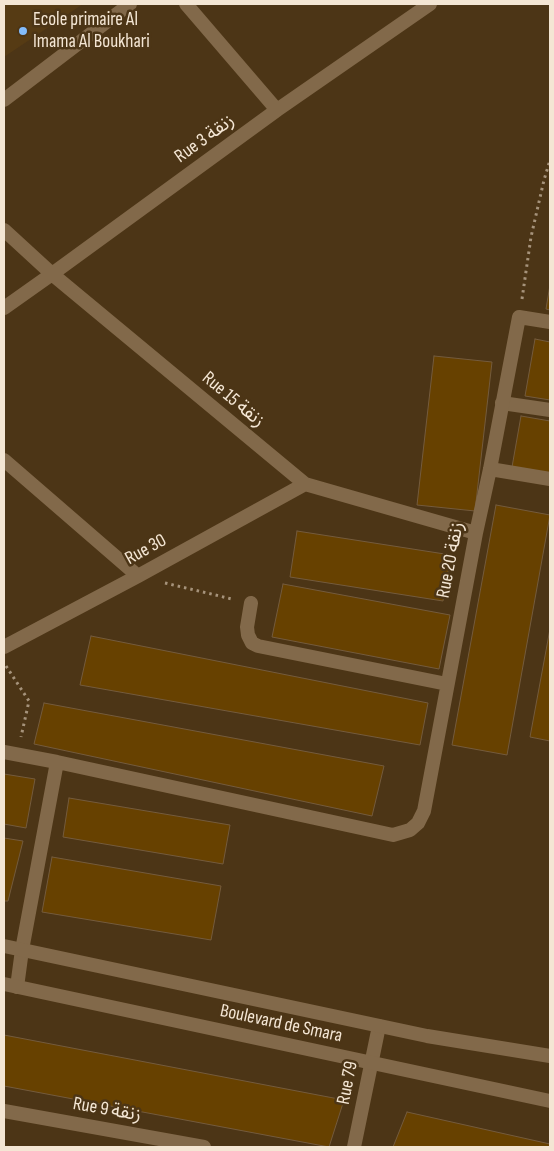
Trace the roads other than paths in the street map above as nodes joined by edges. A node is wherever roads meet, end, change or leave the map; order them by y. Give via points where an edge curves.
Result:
1 (130, 4) edge
2 (186, 4) edge
3 (430, 4) edge
4 (4, 100) edge
5 (277, 110) junction
6 (4, 230) edge
7 (52, 274) junction
8 (4, 308) edge
9 (550, 322) edge
10 (502, 403) junction
11 (550, 410) edge
12 (4, 460) edge
13 (490, 469) junction
14 (550, 479) edge
15 (305, 484) junction
16 (476, 533) junction
17 (138, 576) junction
18 (251, 603) road end
19 (4, 647) edge
20 (446, 684) junction
21 (11, 754) edge
22 (57, 762) junction
23 (4, 946) edge
24 (22, 950) junction
25 (10, 986) edge
26 (378, 1026) junction
27 (550, 1056) edge
28 (371, 1063) junction
29 (550, 1101) edge
30 (4, 1112) edge
31 (184, 1145) edge
32 (204, 1147) edge
33 (354, 1147) edge

1 - 4 street
2 - 5 street
3 - 5 street, Rue 3 زنقة
5 - 7 street, Rue 3 زنقة
6 - 7 street, Rue 15 زنقة
7 - 8 street, Rue 3 زنقة
7 - 15 street, Rue 15 زنقة
9 - 10 street, Rue 20 زنقة via 519,317
10 - 11 street
10 - 13 street, Rue 20 زنقة
12 - 17 street
13 - 14 street
13 - 16 street, Rue 20 زنقة
15 - 16 street, Rue 15 زنقة
15 - 17 street, Rue 30
16 - 20 street, Rue 20 زنقة
17 - 19 street, Rue 30
18 - 20 street via 248,635 258,646
20 - 22 street, Rue 20 زنقة via 424,811 410,830 393,835
21 - 22 street
22 - 24 street
23 - 24 street, Boulevard de Smara
24 - 25 street
24 - 26 street, Boulevard de Smara
25 - 28 street, Boulevard de Smara
26 - 27 street, Boulevard de Smara
26 - 28 street, Rue 79
28 - 29 street, Boulevard de Smara
28 - 33 street, Rue 79
30 - 31 street, Rue 9 زنقة
31 - 32 street, Rue 9 زنقة

